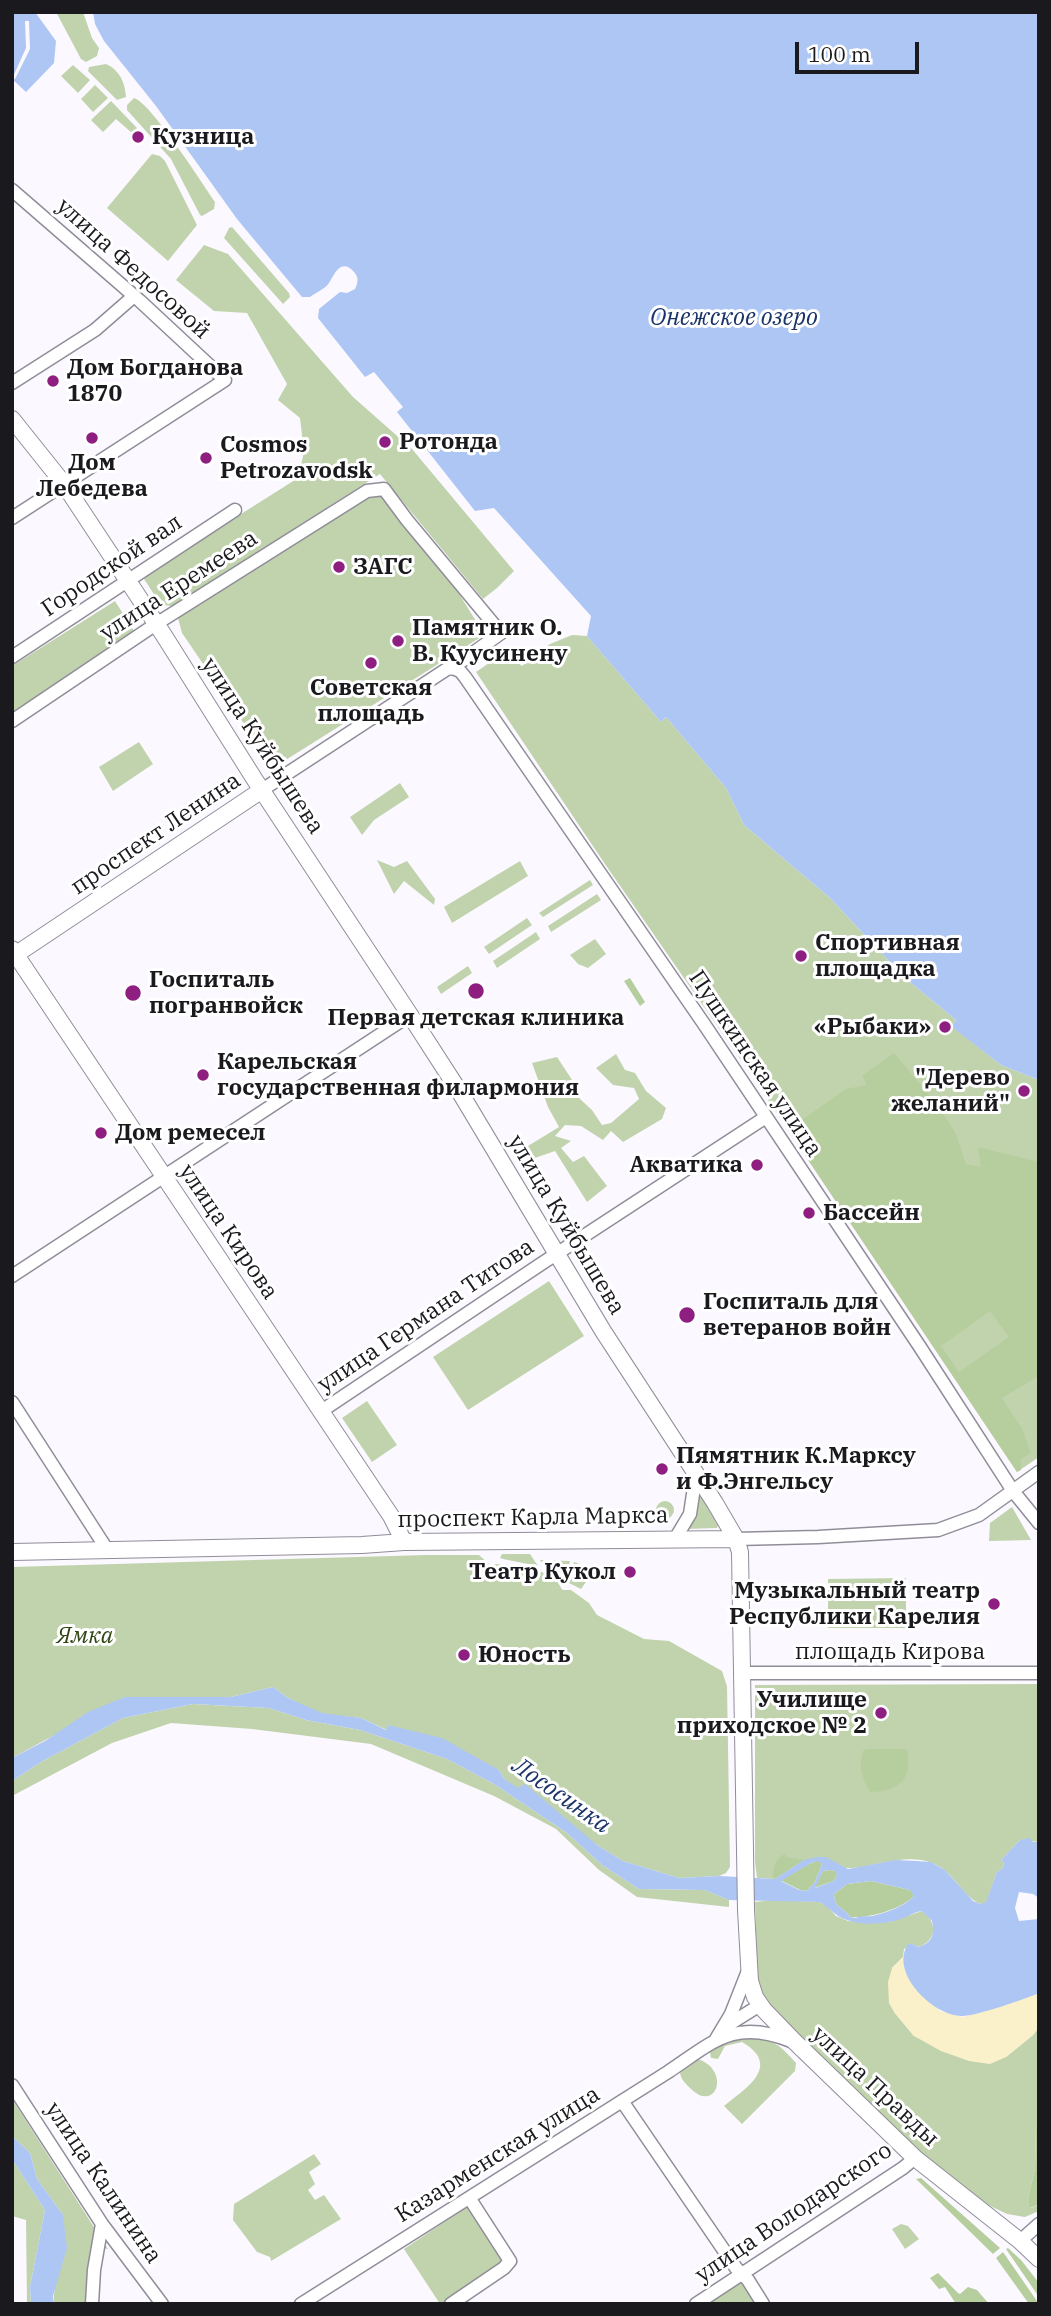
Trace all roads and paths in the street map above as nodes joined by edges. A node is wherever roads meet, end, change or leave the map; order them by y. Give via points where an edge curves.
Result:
1 (12, 190) edge
2 (134, 296) junction
3 (12, 383) edge
4 (12, 419) edge
5 (64, 484) junction
6 (235, 510) dead end
7 (12, 518) edge
8 (127, 581) junction
9 (156, 624) junction
10 (500, 633) joint
11 (12, 657) edge
12 (452, 668) junction
13 (12, 721) edge
14 (262, 790) junction
15 (14, 954) edge
16 (410, 1014) junction
17 (766, 1117) junction
18 (163, 1177) junction
19 (556, 1254) junction
20 (12, 1276) edge
21 (12, 1402) edge
22 (320, 1412) junction
23 (1039, 1472) edge
24 (696, 1474) junction
25 (1013, 1491) junction
26 (1039, 1523) edge
27 (675, 1539) junction
28 (736, 1539) junction
29 (404, 1542) junction
30 (108, 1551) junction
31 (12, 1552) edge
32 (742, 1673) junction
33 (1039, 1673) edge
34 (746, 1910) joint
35 (748, 1971) junction
36 (762, 2008) junction
37 (725, 2033) junction
38 (795, 2042) junction
39 (12, 2085) edge
40 (622, 2101) junction
41 (915, 2158) junction
42 (470, 2199) junction
43 (102, 2224) junction
44 (1039, 2224) edge
45 (1020, 2241) junction
46 (1039, 2259) edge
47 (743, 2273) junction
48 (92, 2304) edge
49 (162, 2304) edge
50 (301, 2304) edge
51 (452, 2304) edge
52 (696, 2304) edge
53 (763, 2304) edge

1 - 2 street, улица Федосовой
2 - 3 street via 95,330
2 - 5 street, улица Федосовой via 225,380
4 - 5 main road, улица Куйбышева
5 - 7 street
5 - 8 main road, улица Куйбышева
6 - 8 street, Городской вал
8 - 9 main road, улица Куйбышева
8 - 11 street, Городской вал
9 - 10 street, улица Еремеева via 370,489 384,489
9 - 13 street, улица Еремеева
9 - 14 main road, улица Куйбышева
10 - 12 street, проспект Ленина
12 - 14 street, проспект Ленина
12 - 17 street, Пушкинская улица via 465,677
14 - 15 main road, проспект Ленина
14 - 16 main road, улица Куйбышева
15 - 18 main road, улица Кирова
16 - 18 street
16 - 19 main road, улица Куйбышева
17 - 19 street, улица Германа Титова
17 - 25 street, Пушкинская улица
18 - 20 street
18 - 22 main road, улица Кирова
19 - 22 street, улица Германа Титова
19 - 24 main road, улица Куйбышева
21 - 30 street
22 - 29 main road, улица Кирова
23 - 25 street, проспект Карла Маркса
24 - 27 street via 690,1514
24 - 28 main road, улица Куйбышева
25 - 26 street, Пушкинская улица
25 - 28 street, проспект Карла Маркса via 979,1515 938,1530
27 - 28 main road, проспект Карла Маркса
27 - 29 main road, проспект Карла Маркса
28 - 32 main road, улица Куйбышева
29 - 30 main road, проспект Карла Маркса
30 - 31 main road, проспект Карла Маркса
32 - 33 street, площадь Кирова
32 - 34 main road, улица Куйбышева
34 - 35 main road, улица Правды
35 - 36 main road, улица Правды
35 - 37 street
36 - 37 street, Казарменская улица
36 - 38 main road, улица Правды
37 - 38 street via 747,2031
37 - 40 street, Казарменская улица
38 - 41 main road, улица Правды
39 - 43 street, улица Калинина
40 - 42 street, Казарменская улица
40 - 47 street
41 - 45 main road, улица Правды
41 - 47 street, улица Володарского
42 - 50 street, Казарменская улица
42 - 51 street via 510,2261
43 - 48 street
43 - 49 street, улица Калинина
44 - 45 street
45 - 46 main road, улица Правды
47 - 52 street, улица Володарского
47 - 53 street

